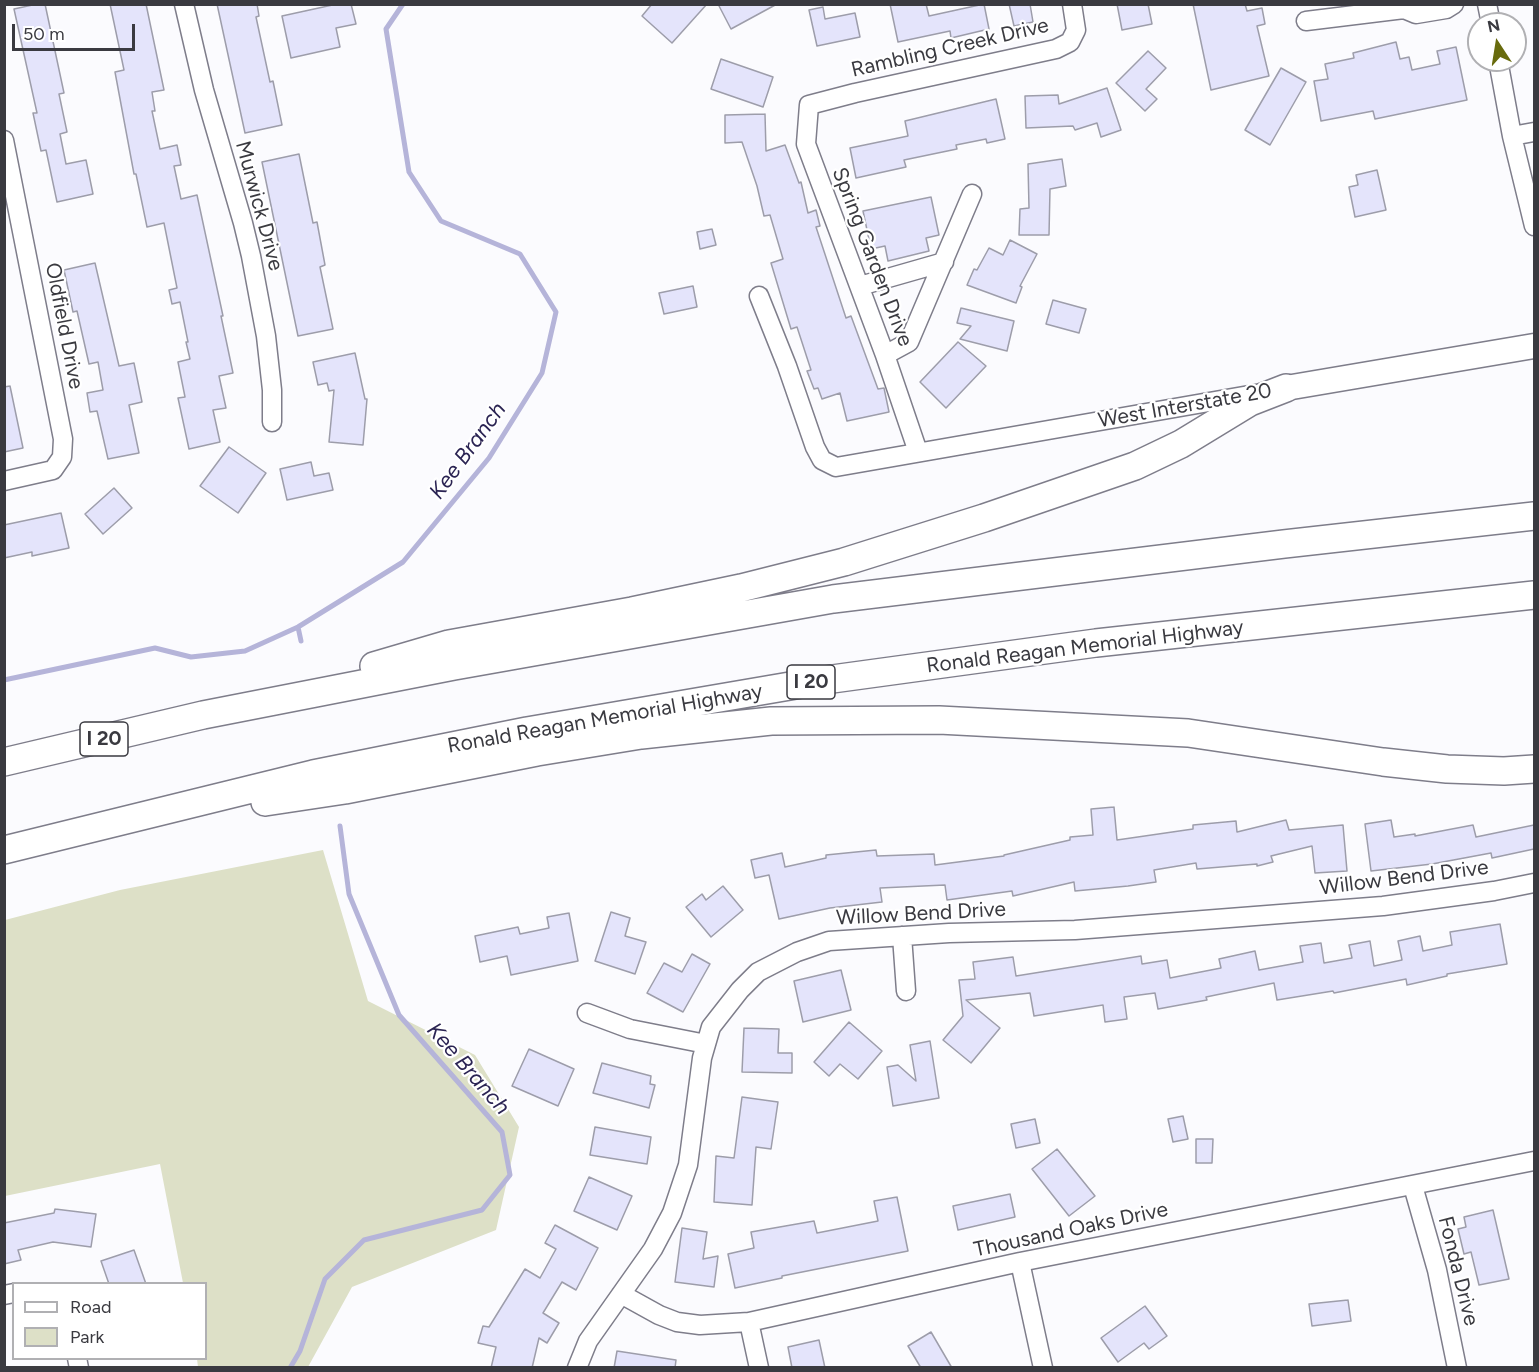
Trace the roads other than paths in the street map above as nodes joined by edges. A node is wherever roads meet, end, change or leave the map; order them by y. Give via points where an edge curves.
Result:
1 (184, 4) edge
2 (1072, 4) edge
3 (1454, 4) edge
4 (1407, 7) edge
5 (1306, 21) dead end
6 (1500, 72) edge
7 (837, 97) joint
8 (1534, 132) edge
9 (1512, 136) junction
10 (6, 150) edge
11 (972, 194) dead end
12 (1534, 226) edge
13 (944, 262) junction
14 (860, 286) junction
15 (759, 296) dead end
16 (1534, 346) edge
17 (885, 355) junction
18 (1286, 388) junction
19 (272, 422) dead end
20 (918, 452) junction
21 (4, 481) edge
22 (1534, 516) edge
23 (1534, 595) edge
24 (203, 715) junction
25 (4, 762) edge
26 (1534, 769) edge
27 (97, 828) junction
28 (10, 849) edge
29 (1534, 883) edge
30 (902, 936) junction
31 (906, 991) dead end
32 (588, 1013) dead end
33 (706, 1044) junction
34 (1534, 1161) edge
35 (1413, 1186) junction
36 (1020, 1262) junction
37 (621, 1294) junction
38 (749, 1322) junction
39 (577, 1368) edge
40 (759, 1368) edge
41 (1043, 1368) edge
42 (1457, 1368) edge

1 - 19 street, Murwick Drive via 251,256 266,336
2 - 7 street, Rambling Creek Drive via 1076,30 1070,42 1056,49
3 - 4 street via 1416,14
4 - 5 street
6 - 9 street
7 - 14 street, Spring Garden Drive via 809,105 806,144
8 - 9 street
9 - 12 street
10 - 21 street, Oldfield Drive via 63,439 62,457 53,470
11 - 13 street
13 - 14 street
13 - 17 street via 909,342
14 - 17 street, Spring Garden Drive
15 - 20 street, West Interstate 20 via 822,460 836,467
16 - 18 main road, West Interstate 20
17 - 20 street, Spring Garden Drive
18 - 20 street, West Interstate 20
18 - 24 highway via 1250,402 1181,444 1135,466 844,562 632,611 449,644
22 - 24 highway, I 20 via 833,599
23 - 27 highway, Ronald Reagan Memorial Highway / I 20 via 1096,643 825,680 404,755
24 - 25 highway, I 20
26 - 27 highway via 1448,769 1188,733 939,720 771,721 641,735 345,790
27 - 28 highway, Ronald Reagan Memorial Highway / I 20
29 - 30 street, Willow Bend Drive via 1383,906 1076,930
30 - 31 street
30 - 33 street, Willow Bend Drive via 829,941 758,972 711,1027
32 - 33 street via 630,1029
33 - 37 street, Willow Bend Drive via 688,1165 672,1213 653,1249
34 - 35 street, Thousand Oaks Drive
35 - 36 street, Thousand Oaks Drive
35 - 42 street, Fonda Drive via 1437,1270
36 - 38 street, Thousand Oaks Drive
36 - 41 street
37 - 38 street, Thousand Oaks Drive via 677,1322
37 - 39 street, Willow Bend Drive via 588,1341
38 - 40 street

